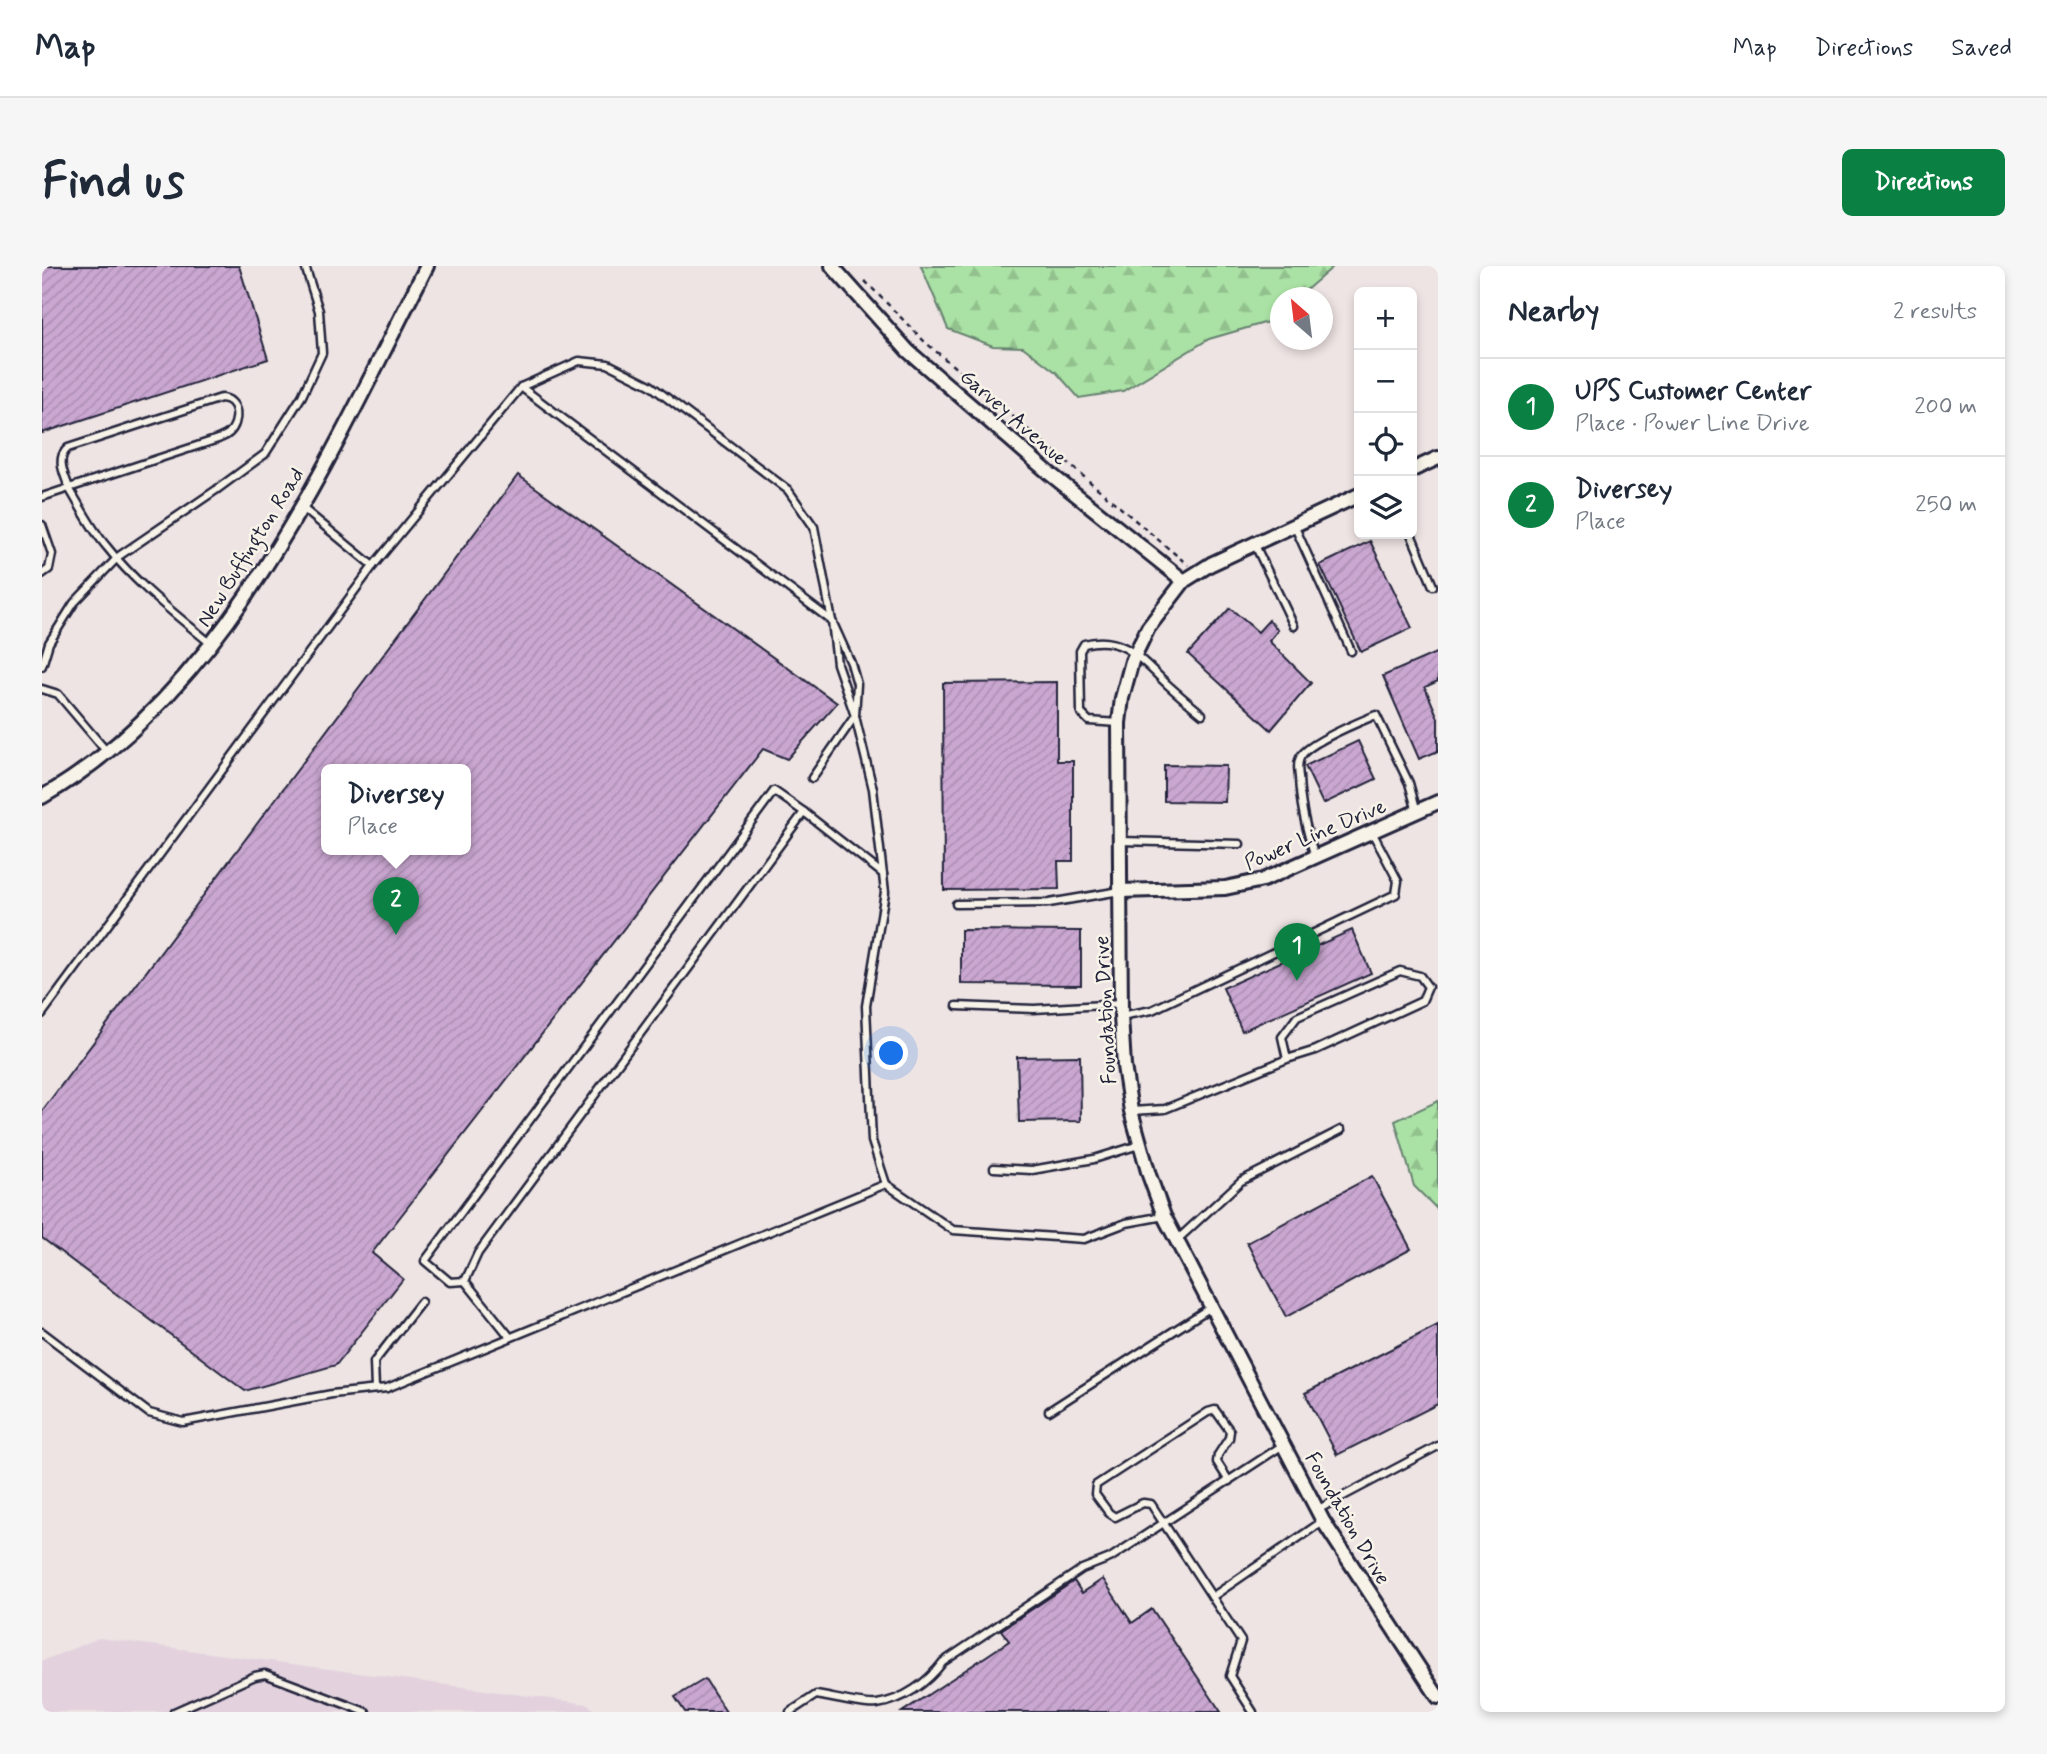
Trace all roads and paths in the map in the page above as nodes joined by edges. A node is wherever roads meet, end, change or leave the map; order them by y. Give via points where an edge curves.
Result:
1 (305, 266) edge
2 (427, 266) edge
3 (832, 266) edge
4 (860, 276) dead end
5 (521, 387) junction
6 (1438, 458) edge
7 (1417, 468) edge
8 (69, 488) junction
9 (42, 497) edge
10 (1354, 497) edge
11 (300, 506) junction
12 (42, 524) edge
13 (1294, 525) junction
14 (1413, 539) edge
15 (1254, 543) junction
16 (117, 559) junction
17 (373, 566) junction
18 (1197, 573) junction
19 (42, 574) edge
20 (1184, 581) junction
21 (1433, 586) dead end
22 (832, 621) junction
23 (1294, 626) dead end
24 (211, 645) junction
25 (1351, 651) dead end
26 (1135, 653) junction
27 (42, 666) edge
28 (42, 690) edge
29 (1202, 714) dead end
30 (855, 716) junction
31 (1119, 723) junction
32 (107, 752) junction
33 (812, 778) dead end
34 (42, 797) edge
35 (1438, 802) edge
36 (804, 812) junction
37 (1417, 812) junction
38 (1372, 832) junction
39 (1120, 841) junction
40 (1240, 844) dead end
41 (1316, 858) junction
42 (883, 874) junction
43 (1120, 891) junction
44 (956, 904) dead end
45 (957, 1006) dead end
46 (1121, 1010) junction
47 (42, 1014) edge
48 (1287, 1059) junction
49 (1131, 1111) junction
50 (1341, 1130) dead end
51 (1139, 1145) junction
52 (993, 1168) dead end
53 (886, 1184) junction
54 (1164, 1216) junction
55 (1177, 1240) junction
56 (465, 1281) junction
57 (421, 1302) dead end
58 (1211, 1307) junction
59 (42, 1332) edge
60 (510, 1337) junction
61 (375, 1389) junction
62 (1049, 1411) dead end
63 (1283, 1445) junction
64 (1438, 1446) edge
65 (1229, 1480) junction
66 (1320, 1515) junction
67 (1164, 1522) junction
68 (1212, 1597) junction
69 (1438, 1697) edge
70 (174, 1712) edge
71 (366, 1712) edge
72 (790, 1712) edge
73 (1253, 1712) edge

1 - 16 lane via 319,311 321,353 302,396 265,454
2 - 11 street, New Buffington Road
3 - 20 street, Garvey Avenue via 908,351
4 - 18 path via 925,342
5 - 17 lane
5 - 22 lane
5 - 22 lane via 579,361 608,364 650,385 788,490 814,527
6 - 7 street
8 - 8 lane via 218,439 230,432 236,420 234,402 221,398 68,449 60,459
8 - 9 lane
8 - 16 lane
10 - 13 street, Foundation Drive
11 - 17 lane
11 - 24 street, New Buffington Road
12 - 19 lane via 52,554 49,569
13 - 15 street, Foundation Drive
13 - 25 lane
14 - 21 lane
15 - 18 street, Foundation Drive
15 - 23 lane
16 - 24 lane
16 - 27 lane via 74,603
17 - 47 lane
18 - 20 street, Foundation Drive
20 - 26 street, Foundation Drive
22 - 30 lane via 837,663
22 - 30 lane via 857,684
24 - 32 street, New Buffington Road via 152,711
26 - 29 lane
26 - 31 street, Foundation Drive
26 - 31 lane via 1110,642 1094,642 1080,651 1082,713 1089,722
28 - 32 lane via 58,694
30 - 33 lane
30 - 42 lane via 873,789
31 - 39 street, Foundation Drive
32 - 34 street, New Buffington Road
35 - 37 street, Power Line Drive
36 - 42 lane
36 - 56 lane via 478,1253
36 - 56 lane via 774,791 425,1261 450,1282
37 - 38 street, Power Line Drive
37 - 41 lane via 1409,783 1376,715 1324,739 1302,754 1298,763 1300,802
38 - 41 street, Power Line Drive
38 - 46 lane via 1398,881 1396,894 1152,1010
39 - 40 lane
39 - 43 street, Foundation Drive
41 - 43 street, Power Line Drive via 1263,880 1225,888
42 - 53 lane via 885,892 866,1006 872,1142
43 - 44 lane via 1049,903
43 - 46 street, Foundation Drive
45 - 46 lane
46 - 49 street, Foundation Drive
48 - 48 lane via 1422,1001 1428,987 1420,976 1400,971 1297,1017 1282,1037
48 - 49 lane via 1165,1109
49 - 51 street, Foundation Drive
50 - 55 lane via 1241,1181
51 - 52 lane via 1032,1170
51 - 54 street, Foundation Drive
53 - 54 lane via 953,1230 1084,1240 1126,1223
53 - 60 lane
54 - 55 street, Foundation Drive
55 - 58 street, Foundation Drive
56 - 60 lane
57 - 61 lane via 374,1362
58 - 62 lane
58 - 63 street, Foundation Drive
59 - 61 lane via 149,1413 183,1422
60 - 61 lane
63 - 65 lane
63 - 66 street, Foundation Drive
64 - 66 lane
65 - 67 lane
65 - 67 lane via 1217,1462 1230,1431 1215,1410 1097,1485 1095,1494 1115,1517 1143,1503 1151,1504
66 - 68 lane
66 - 69 street, Foundation Drive
67 - 68 lane
67 - 72 lane via 1110,1558 1082,1569 943,1662 931,1678 904,1695 876,1704 816,1695
68 - 73 lane via 1241,1641 1230,1676
70 - 71 lane via 265,1674

